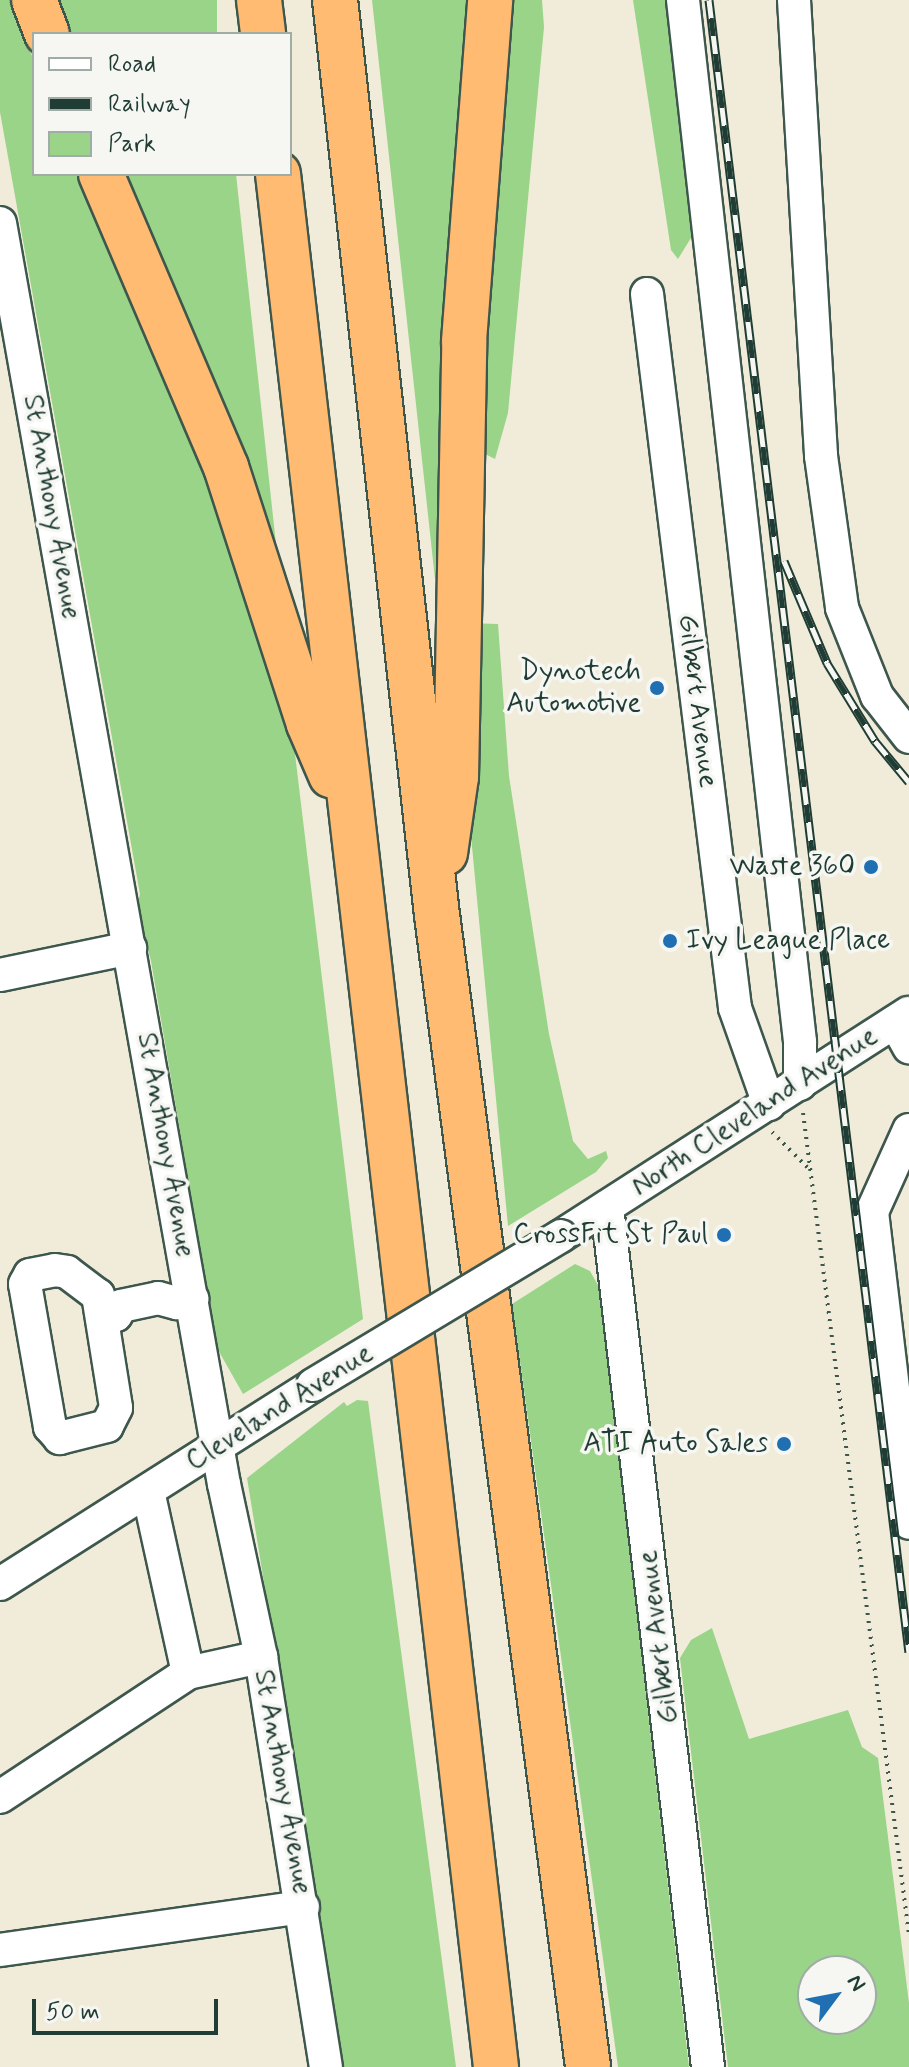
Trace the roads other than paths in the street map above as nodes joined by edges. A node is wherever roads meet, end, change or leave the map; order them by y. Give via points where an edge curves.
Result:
1 (34, 0) edge
2 (259, 0) edge
3 (335, 0) edge
4 (490, 0) edge
5 (683, 0) edge
6 (794, 0) edge
7 (46, 32) edge
8 (263, 32) edge
9 (102, 176) edge
10 (278, 176) edge
11 (0, 223) edge
12 (647, 294) dead end
13 (909, 737) edge
14 (350, 817) junction
15 (437, 915) junction
16 (130, 948) junction
17 (0, 975) edge
18 (904, 1028) edge
19 (800, 1084) junction
20 (763, 1107) junction
21 (909, 1130) edge
22 (607, 1207) junction
23 (561, 1236) joint
24 (184, 1301) junction
25 (109, 1316) junction
26 (897, 1332) edge
27 (218, 1446) junction
28 (148, 1491) junction
29 (908, 1511) edge
30 (0, 1584) edge
31 (261, 1657) junction
32 (188, 1673) junction
33 (0, 1797) edge
34 (303, 1907) junction
35 (0, 1950) edge
36 (326, 2067) edge
37 (496, 2067) edge
38 (588, 2067) edge
39 (708, 2067) edge

1 - 7 highway
2 - 8 highway
3 - 15 highway
4 - 15 highway via 464,341 456,777
5 - 19 street via 800,1042
6 - 13 street via 821,456 842,608 877,696
9 - 14 highway via 226,467 309,724
10 - 14 highway
11 - 16 street, St Anthony Avenue
12 - 20 street, Gilbert Avenue via 735,1008
14 - 37 highway
15 - 38 highway
16 - 17 street
16 - 24 street, St Anthony Avenue
18 - 19 street, North Cleveland Avenue
19 - 20 street, North Cleveland Avenue
20 - 22 street, North Cleveland Avenue
21 - 26 street via 872,1212
22 - 23 street, North Cleveland Avenue
22 - 39 street, Gilbert Avenue
23 - 27 street, Cleveland Avenue, bridge
24 - 25 street via 158,1298 121,1306
24 - 27 street, St Anthony Avenue
25 - 25 street via 98,1295 67,1272 30,1275 25,1284 50,1427 60,1438 107,1426 116,1408
26 - 29 street
27 - 28 street, Cleveland Avenue
27 - 31 street, St Anthony Avenue
28 - 30 street, Cleveland Avenue
28 - 32 street
31 - 32 street
31 - 34 street, St Anthony Avenue
32 - 33 street
34 - 35 street
34 - 36 street, St Anthony Avenue

